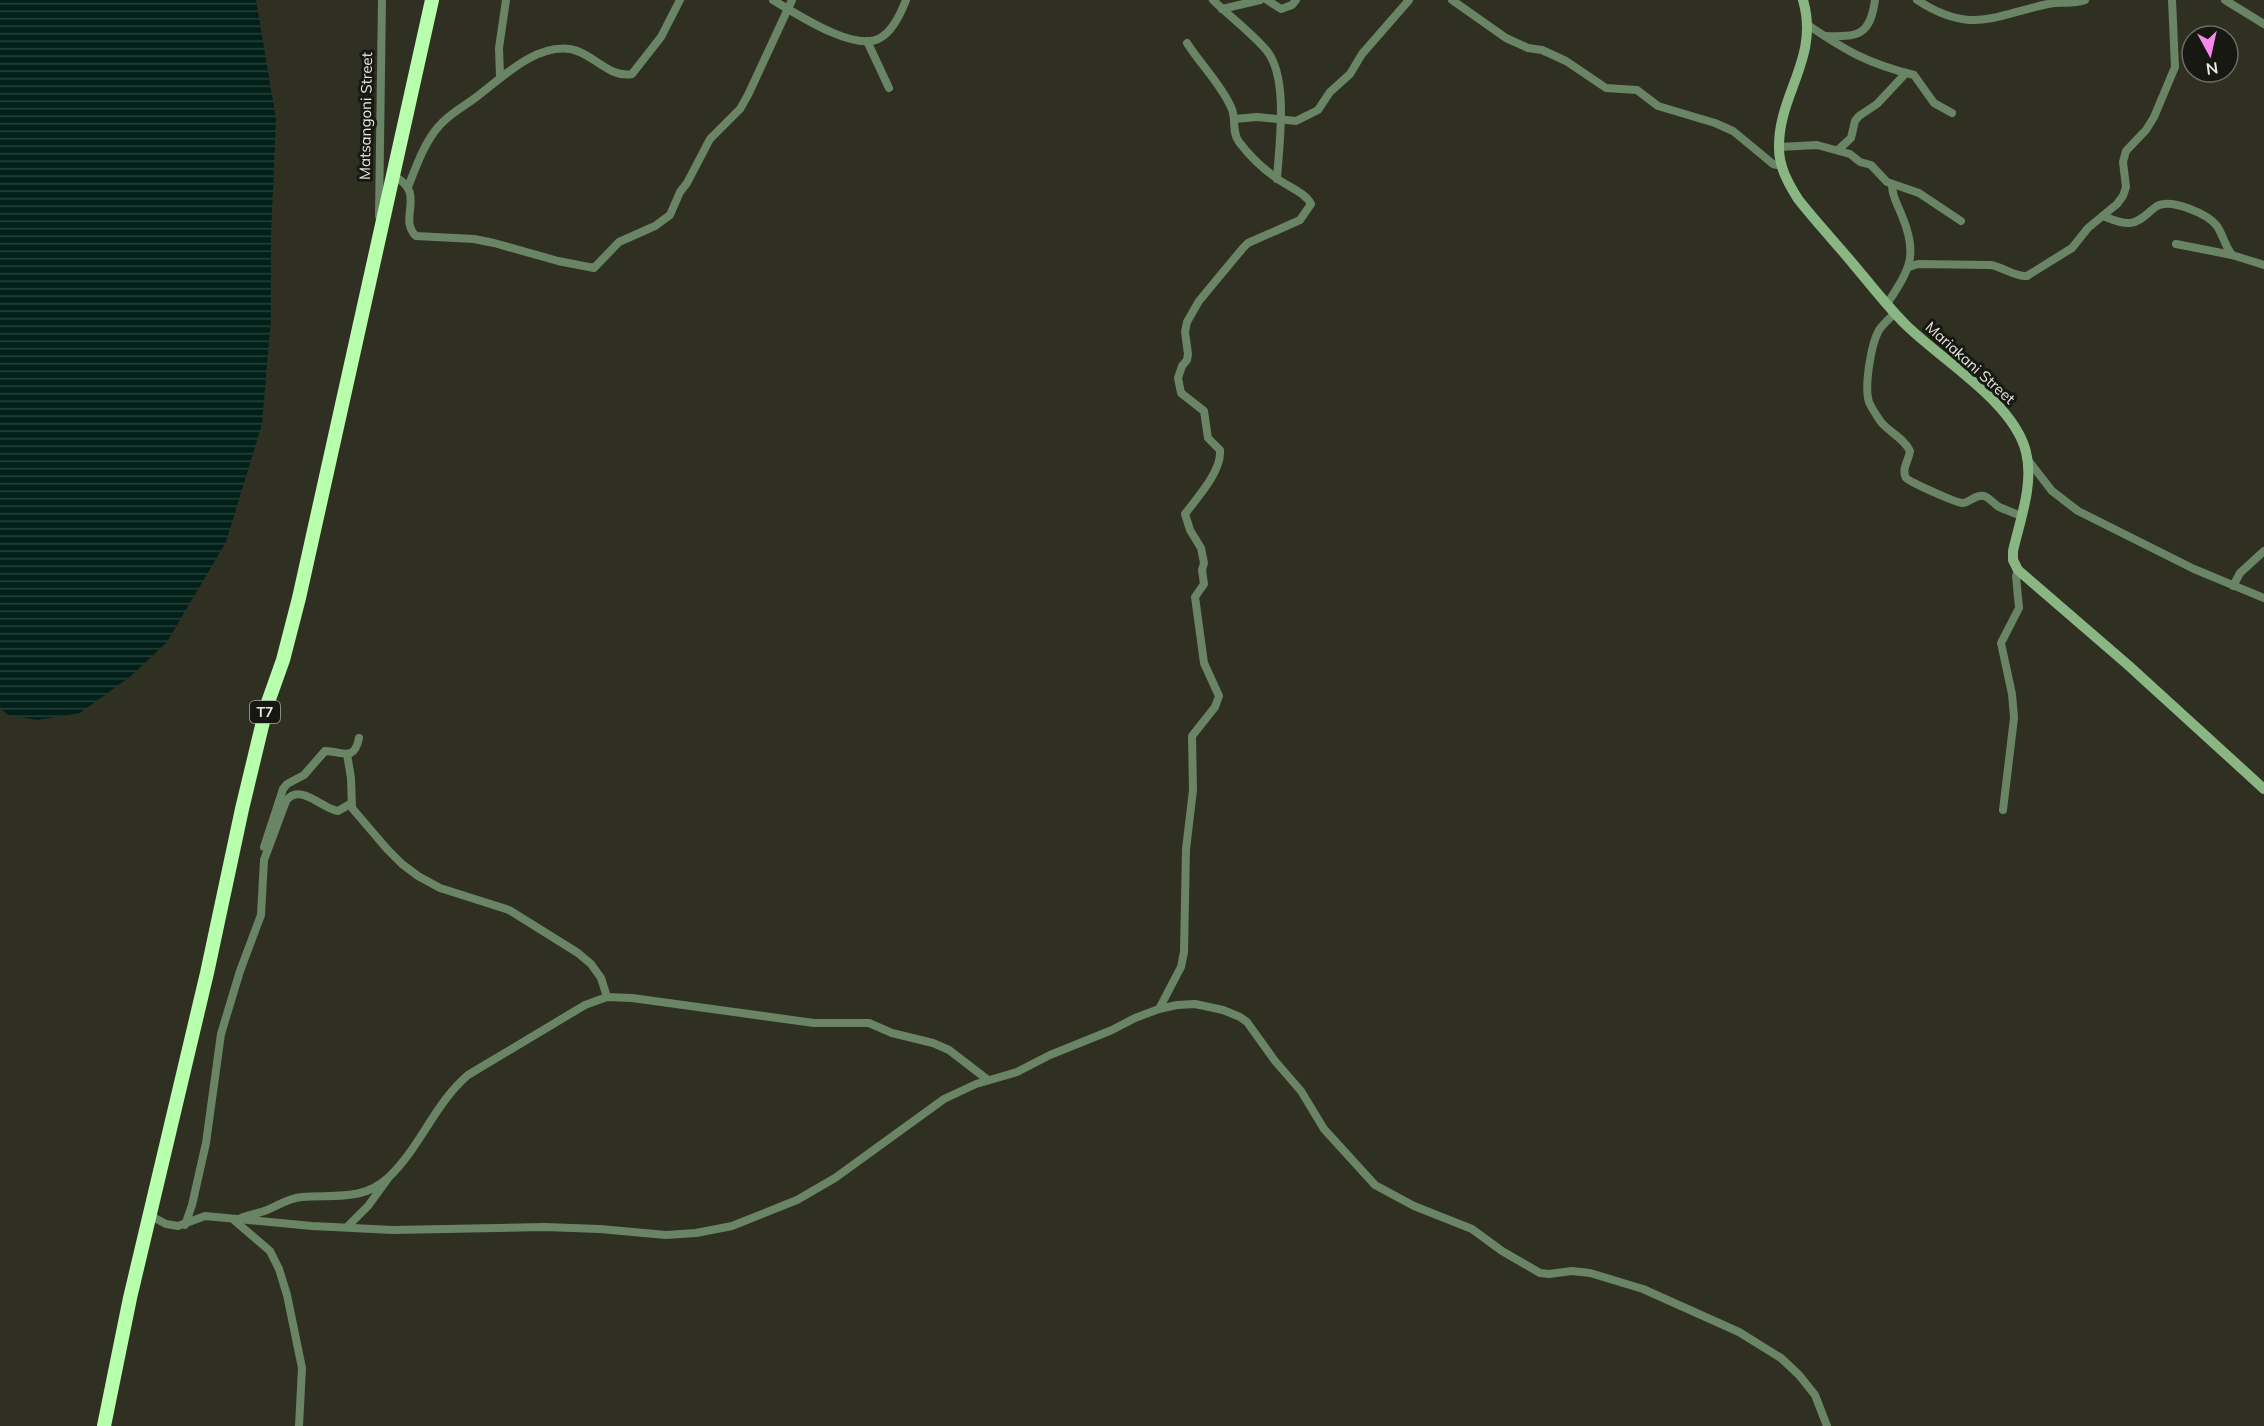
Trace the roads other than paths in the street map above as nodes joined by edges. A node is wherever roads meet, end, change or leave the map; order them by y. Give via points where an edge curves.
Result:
1 (382, 0) edge
2 (432, 0) edge
3 (506, 0) edge
4 (680, 0) edge
5 (773, 0) edge
6 (792, 0) edge
7 (906, 0) edge
8 (1213, 0) edge
9 (1260, 0) edge
10 (1267, 0) edge
11 (1296, 0) edge
12 (1409, 0) edge
13 (1452, 0) edge
14 (1803, 0) edge
15 (1875, 0) edge
16 (1917, 0) edge
17 (2085, 0) edge
18 (2172, 0) edge
19 (2225, 0) edge
20 (788, 9) junction
21 (1222, 9) junction
22 (2264, 24) edge
23 (1808, 25) junction
24 (1823, 36) junction
25 (867, 41) junction
26 (1187, 43) dead end
27 (1906, 73) junction
28 (500, 77) junction
29 (889, 88) dead end
30 (1952, 113) dead end
31 (1234, 119) junction
32 (1280, 120) junction
33 (1779, 147) junction
34 (1838, 150) junction
35 (1782, 166) junction
36 (393, 176) junction
37 (1277, 179) junction
38 (1892, 185) junction
39 (408, 187) junction
40 (2103, 216) junction
41 (1961, 221) dead end
42 (379, 232) junction
43 (2176, 244) dead end
44 (2232, 255) junction
45 (2264, 265) edge
46 (1909, 267) junction
47 (1887, 304) junction
48 (1895, 313) junction
49 (2028, 459) junction
50 (2021, 516) junction
51 (2264, 551) edge
52 (2018, 570) junction
53 (2233, 586) junction
54 (2264, 598) edge
55 (359, 738) dead end
56 (347, 754) junction
57 (2264, 789) edge
58 (350, 804) junction
59 (2003, 810) dead end
60 (264, 860) junction
61 (607, 997) junction
62 (1159, 1009) junction
63 (988, 1080) junction
64 (388, 1178) junction
65 (149, 1215) junction
66 (234, 1220) junction
67 (185, 1225) junction
68 (347, 1227) junction
69 (104, 1426) edge
70 (299, 1426) edge
71 (1827, 1426) edge

1 - 42 street, Matsangoni Street
2 - 36 highway, T7
3 - 28 street via 499,48
4 - 28 street via 661,37 632,74 618,74 580,51 557,48
5 - 20 street
6 - 20 street
7 - 25 street via 887,34
8 - 21 street
9 - 21 street
10 - 11 street via 1281,9
12 - 32 street via 1318,110 1296,121
13 - 35 street via 1506,38 1559,57 1606,88 1637,90 1658,106 1733,131 1773,164
14 - 23 street, Mariakani Street
15 - 24 street via 1866,30 1850,37
16 - 17 street via 1950,18 1970,20
18 - 40 street via 2175,67 2154,117 2126,151 2123,196
19 - 22 street
20 - 25 street via 813,25
20 - 39 street via 740,109 710,139 670,215 619,242 594,268 474,239 416,236 409,227
21 - 32 street via 1273,61
23 - 24 street
23 - 33 street, Mariakani Street
24 - 27 street via 1855,56
25 - 29 street
26 - 31 street via 1220,86
27 - 30 street via 1918,78 1934,103
27 - 34 street via 1877,104 1859,116 1851,138
28 - 39 street via 438,127
31 - 32 street
31 - 37 street via 1234,135
32 - 37 street
33 - 34 street via 1809,144
33 - 35 street, Mariakani Street
34 - 38 street via 1871,165
35 - 47 street, Mariakani Street via 1798,199
36 - 39 street
36 - 42 highway, T7
37 - 62 street via 1306,197 1311,206 1300,220 1242,248 1199,302 1185,327 1188,354 1178,378 1181,393 1204,411 1208,438 1220,450 1220,462 1185,514 1204,560 1204,584 1195,597 1204,663 1219,696 1192,736 1194,769 1186,849 1184,952 1181,967
38 - 41 street via 1919,193
38 - 46 street via 1909,236
40 - 44 street via 2132,223 2161,205 2190,209 2218,227
40 - 46 street via 2072,248 2027,276 1991,265
42 - 65 highway, T7 via 299,598 267,705
43 - 44 street
44 - 45 street
46 - 47 street
47 - 48 street, Mariakani Street
48 - 49 street, Mariakani Street via 2009,418 2023,441
48 - 50 street via 1875,340 1867,384 1874,412 1910,452 1905,478 1955,502 1985,496
49 - 50 street, Mariakani Street via 2028,490
49 - 53 street via 2052,491 2078,511
50 - 52 street, Mariakani Street via 2013,551
51 - 53 street via 2240,573
52 - 57 street
52 - 59 street via 2019,608 2001,643 2014,718
53 - 54 street
55 - 56 street via 356,750
56 - 58 street
56 - 60 street via 325,751 304,775 286,784 265,840
58 - 60 street via 338,811 306,796 288,797
58 - 61 street via 387,849 418,876 440,888 509,910 578,953 601,978
60 - 67 street via 261,915 221,1034 210,1120
61 - 63 street via 806,1022 869,1023 949,1050
61 - 64 street via 585,1005 468,1075 453,1088
62 - 63 street via 1017,1072
62 - 71 street via 1195,1004 1240,1017 1301,1091 1324,1129 1375,1185 1414,1206 1472,1229 1540,1273 1590,1273 1643,1289 1739,1332 1781,1358 1799,1375 1815,1395
63 - 68 street via 944,1099 836,1178 797,1200 722,1228 666,1235 554,1227
64 - 66 street via 350,1195 293,1198
64 - 68 street
65 - 67 street via 171,1226
65 - 69 highway, T7
66 - 67 street via 205,1216
66 - 68 street
66 - 70 street via 270,1251 279,1269 302,1368

